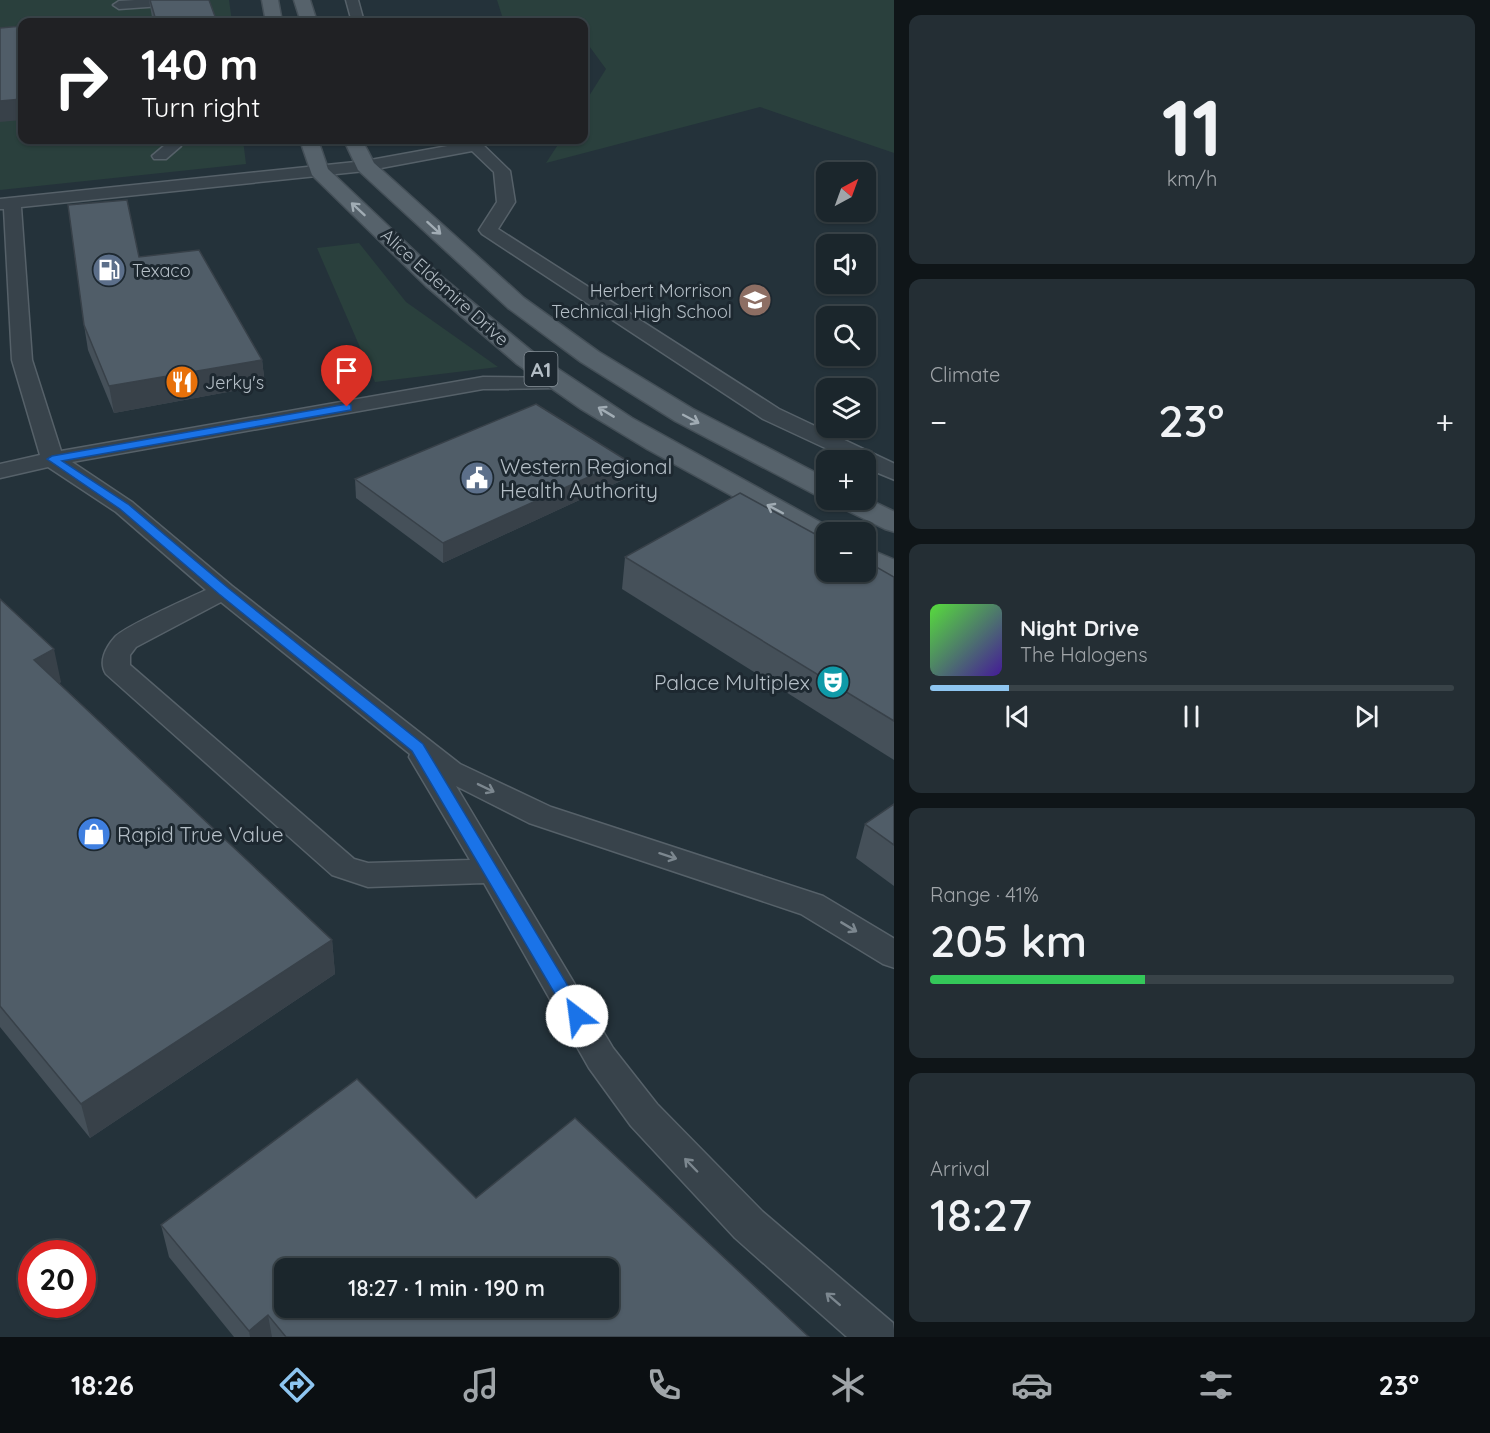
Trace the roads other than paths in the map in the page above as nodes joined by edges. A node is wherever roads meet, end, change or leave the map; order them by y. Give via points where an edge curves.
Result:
1 (190, 0) edge
2 (270, 0) edge
3 (302, 0) edge
4 (352, 0) edge
5 (119, 5) dead end
6 (273, 18) edge
7 (308, 18) edge
8 (357, 18) edge
9 (173, 144) edge
10 (310, 144) edge
11 (355, 144) edge
12 (468, 144) edge
13 (474, 144) edge
14 (160, 156) dead end
15 (365, 166) junction
16 (319, 171) junction
17 (6, 203) edge
18 (10, 339) edge
19 (558, 382) junction
20 (52, 459) junction
21 (0, 471) edge
22 (894, 473) edge
23 (816, 484) edge
24 (868, 510) edge
25 (894, 523) edge
26 (816, 531) edge
27 (876, 562) edge
28 (894, 572) edge
29 (224, 591) junction
30 (418, 748) junction
31 (493, 871) junction
32 (894, 955) edge
33 (878, 1337) edge

1 - 5 lane
2 - 6 main road
3 - 7 main road
4 - 8 lane
9 - 14 lane
10 - 16 main road, Alice Eldemire Drive / A1
11 - 15 main road, Alice Eldemire Drive / A1
12 - 15 lane
13 - 22 lane via 502,171 506,202 488,230 771,414
15 - 16 lane
15 -> 23 main road, Alice Eldemire Drive / A1 via 516,303 590,357 684,415
16 - 17 lane
19 -> 16 main road, Alice Eldemire Drive / A1 via 474,318
17 - 18 lane
18 - 20 lane via 22,360
19 - 20 lane via 483,383
26 -> 19 main road, Alice Eldemire Drive / A1 via 700,469
20 - 21 lane
20 - 29 lane via 124,507
24 - 25 main road
27 - 28 main road
29 - 30 lane
29 - 31 lane via 126,641 117,655 116,668 343,867 368,874
30 - 31 lane
30 -> 32 lane via 450,771 540,814 813,905
33 -> 31 lane via 748,1225 644,1115 601,1058

